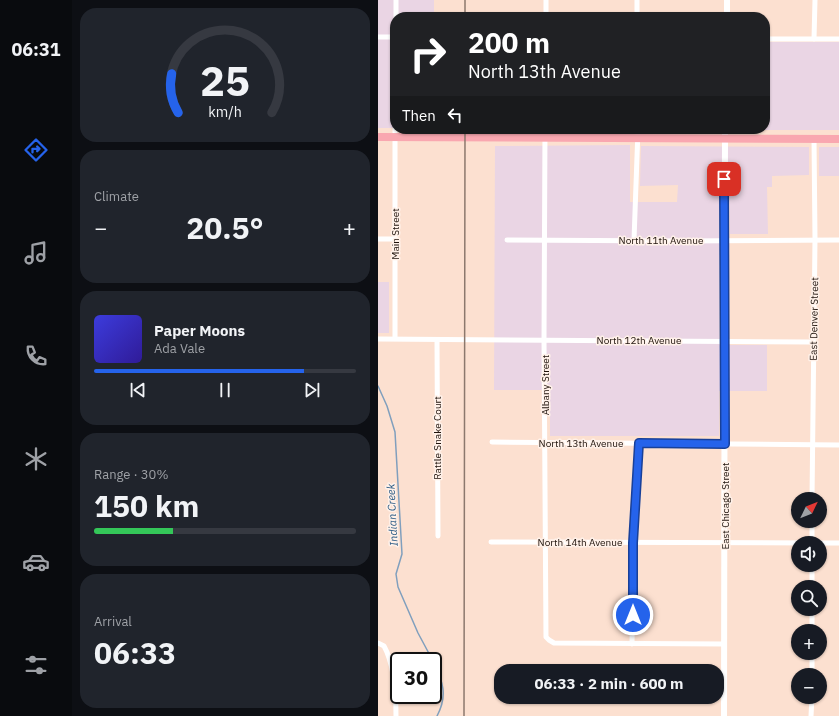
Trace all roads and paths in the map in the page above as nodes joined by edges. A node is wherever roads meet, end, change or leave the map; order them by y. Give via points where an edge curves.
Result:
1 (396, 0) edge
2 (546, 0) edge
3 (637, 0) edge
4 (727, 0) edge
5 (815, 0) edge
6 (396, 12) edge
7 (546, 12) edge
8 (637, 12) edge
9 (727, 12) edge
10 (378, 37) edge
11 (390, 37) edge
12 (770, 39) edge
13 (814, 39) junction
14 (839, 39) edge
15 (396, 134) edge
16 (545, 134) edge
17 (638, 134) edge
18 (725, 134) edge
19 (378, 137) edge
20 (638, 138) junction
21 (725, 138) junction
22 (814, 139) junction
23 (839, 139) edge
24 (378, 239) edge
25 (396, 239) junction
26 (507, 240) dead end
27 (545, 240) junction
28 (634, 240) junction
29 (724, 240) junction
30 (814, 240) junction
31 (839, 240) edge
32 (378, 338) edge
33 (394, 338) junction
34 (437, 340) junction
35 (544, 340) junction
36 (725, 340) junction
37 (813, 342) junction
38 (492, 442) dead end
39 (545, 442) junction
40 (639, 443) junction
41 (725, 444) junction
42 (813, 445) junction
43 (839, 445) edge
44 (812, 492) edge
45 (438, 536) dead end
46 (491, 542) dead end
47 (545, 542) junction
48 (725, 542) junction
49 (633, 543) junction
50 (791, 543) edge
51 (827, 543) edge
52 (839, 543) edge
53 (378, 643) edge
54 (632, 644) junction
55 (724, 644) junction
56 (812, 704) edge
57 (396, 716) edge
58 (724, 716) edge
59 (812, 716) edge

1 - 6 street
2 - 7 street
3 - 8 street
4 - 9 street
5 - 13 street
10 - 11 street
12 - 13 street
13 - 14 street
15 - 25 street, Main Street
16 - 27 street, Albany Street
17 - 20 street
18 - 21 street, East Chicago Street
19 - 20 main road
20 - 21 main road
20 - 28 street
21 - 22 main road
21 - 29 street, East Chicago Street
22 - 23 main road
22 - 30 street, East Denver Street
24 - 25 street
25 - 33 street, Main Street
26 - 27 street, North 11th Avenue
27 - 28 street, North 11th Avenue
27 - 35 street, Albany Street
28 - 29 street, North 11th Avenue
29 - 30 street, North 11th Avenue
29 - 36 street, East Chicago Street
30 - 31 street, North 11th Avenue
30 - 37 street, East Denver Street
32 - 33 street, North 12th Avenue
33 - 34 street, North 12th Avenue
34 - 35 street, North 12th Avenue
34 - 45 street, Rattle Snake Court
35 - 36 street, North 12th Avenue
35 - 39 street, Albany Street
36 - 37 street, North 12th Avenue
36 - 41 street, East Chicago Street
37 - 42 street, East Denver Street
38 - 39 street, North 13th Avenue
39 - 40 street, North 13th Avenue
39 - 47 street, Albany Street
40 - 41 street, North 13th Avenue
40 - 49 street
41 - 42 street, North 13th Avenue
41 - 48 street, East Chicago Street
42 - 43 street, North 13th Avenue
42 - 44 street, East Denver Street
46 - 47 street, North 14th Avenue
47 - 49 street, North 14th Avenue
47 - 54 street, Albany Street via 546,637 554,643
48 - 49 street, North 14th Avenue
48 - 50 street, North 14th Avenue
48 - 55 street, East Chicago Street
49 - 54 street
51 - 52 street
53 - 57 street via 388,652 396,696
54 - 55 street
55 - 58 street, East Chicago Street
56 - 59 street

